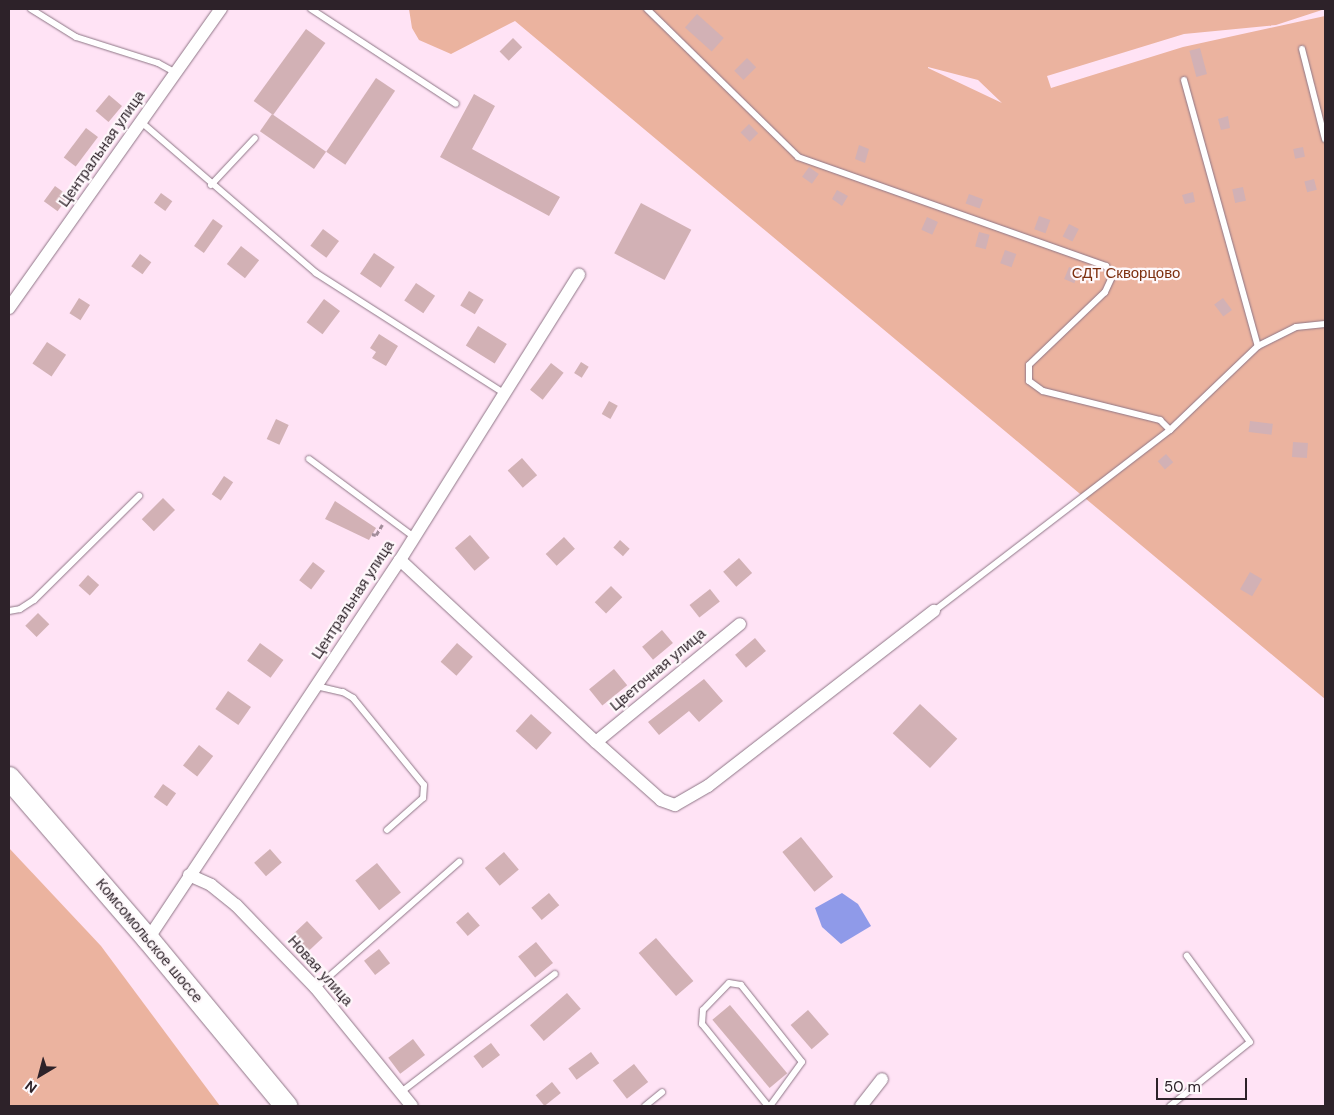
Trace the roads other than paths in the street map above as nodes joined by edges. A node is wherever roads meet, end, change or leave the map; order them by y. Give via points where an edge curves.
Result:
1 (31, 9) edge
2 (221, 9) edge
3 (311, 9) edge
4 (647, 9) edge
5 (1302, 49) dead end
6 (176, 73) junction
7 (1184, 80) dead end
8 (456, 104) dead end
9 (140, 121) junction
10 (255, 138) dead end
11 (1325, 139) edge
12 (211, 185) junction
13 (578, 275) dead end
14 (9, 308) edge
15 (1325, 324) edge
16 (1258, 346) junction
17 (504, 393) junction
18 (1170, 430) junction
19 (309, 459) dead end
20 (140, 496) dead end
21 (414, 537) junction
22 (400, 560) junction
23 (9, 611) edge
24 (934, 611) joint
25 (740, 624) dead end
26 (316, 686) junction
27 (596, 742) junction
28 (9, 778) edge
29 (387, 830) dead end
30 (459, 862) dead end
31 (189, 875) junction
32 (148, 939) junction
33 (1187, 956) dead end
34 (555, 974) dead end
35 (316, 988) junction
36 (882, 1079) dead end
37 (400, 1092) junction
38 (662, 1092) dead end
39 (286, 1106) edge
40 (412, 1106) edge
41 (645, 1106) edge
42 (769, 1106) edge
43 (861, 1106) edge
44 (1170, 1106) edge

1 - 6 lane via 76,37 158,62
2 - 6 street, Центральная улица
3 - 8 lane
4 - 18 lane via 798,157 1106,266 1112,277 1105,292 1029,365 1029,381 1043,391 1160,420
5 - 11 lane
6 - 9 street, Центральная улица
7 - 16 lane
9 - 12 lane
9 - 14 street, Центральная улица
10 - 12 lane
12 - 17 lane via 316,273
13 - 17 street, Центральная улица
15 - 16 lane via 1296,327
16 - 18 lane
17 - 21 street, Центральная улица
18 - 24 lane
19 - 21 lane
20 - 23 lane via 34,600 20,609
21 - 22 street, Центральная улица
22 - 26 street, Центральная улица
22 - 27 street
24 - 27 street via 688,800 675,805 661,800
25 - 27 street, Цветочная улица
26 - 29 lane via 343,692 353,698 424,785 422,798
26 - 31 street, Центральная улица
28 - 32 highway, Комсомольское шоссе
30 - 35 lane
31 - 32 street, Центральная улица
31 - 35 street, Новая улица via 211,885 236,905
32 - 39 highway, Комсомольское шоссе
33 - 44 lane via 1250,1042
34 - 37 lane
35 - 37 street, Новая улица
36 - 43 street
37 - 40 street, Новая улица
38 - 41 lane
42 - 42 lane via 702,1024 703,1010 729,983 741,985 802,1062

